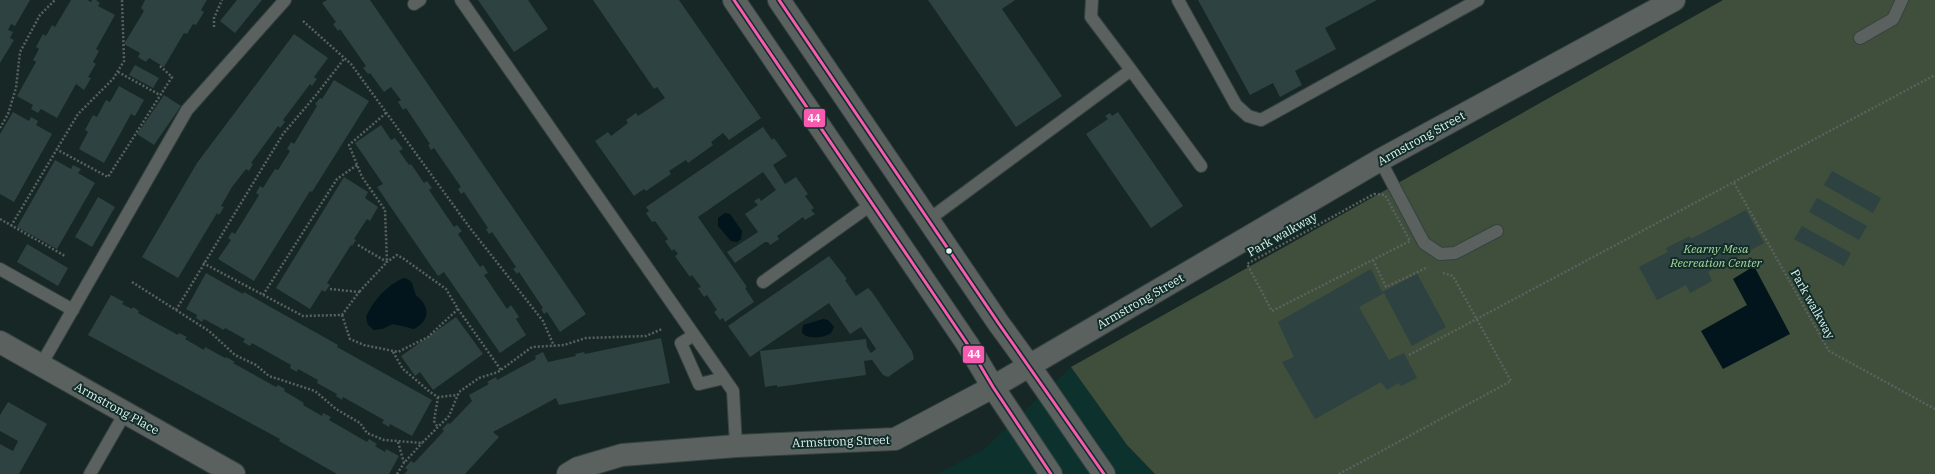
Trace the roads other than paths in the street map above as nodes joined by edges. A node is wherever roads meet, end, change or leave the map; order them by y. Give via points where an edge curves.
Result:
1 (285, 0) edge
2 (461, 0) edge
3 (734, 0) edge
4 (779, 0) edge
5 (1092, 0) edge
6 (1178, 0) edge
7 (1478, 0) edge
8 (1674, 0) edge
9 (1902, 0) edge
10 (1860, 38) dead end
11 (1131, 70) junction
12 (1380, 160) junction
13 (1201, 166) dead end
14 (872, 204) junction
15 (928, 220) junction
16 (1497, 231) dead end
17 (0, 269) edge
18 (763, 282) dead end
19 (73, 310) junction
20 (694, 335) junction
21 (0, 342) edge
22 (41, 365) junction
23 (1030, 365) junction
24 (724, 378) junction
25 (993, 387) junction
26 (125, 413) junction
27 (736, 446) junction
28 (90, 474) edge
29 (234, 474) edge
30 (568, 474) edge
31 (1051, 474) edge
32 (1104, 474) edge

1 - 19 lane via 187,110
2 - 20 lane
3 - 14 street
4 - 15 street
5 - 11 lane via 1091,17
6 - 7 lane via 1236,105 1248,116 1261,120
8 - 12 street, Armstrong Street
9 - 10 lane via 1893,19
11 - 13 lane
11 - 15 lane
12 - 16 lane via 1424,243 1440,254 1455,253
12 - 23 street, Armstrong Street
14 - 18 lane
14 - 25 street via 968,345
15 - 23 street
17 - 19 lane
19 - 22 lane
20 - 24 lane
20 - 24 lane via 681,343 699,384
21 - 22 street, Armstrong Place
22 - 26 street, Armstrong Place
23 - 25 street, Armstrong Street
23 - 32 street
24 - 27 lane via 733,391
25 - 27 street, Armstrong Street via 895,439
25 - 31 street
26 - 28 lane
26 - 29 street, Armstrong Place
27 - 30 street, Armstrong Street via 622,454 578,468

